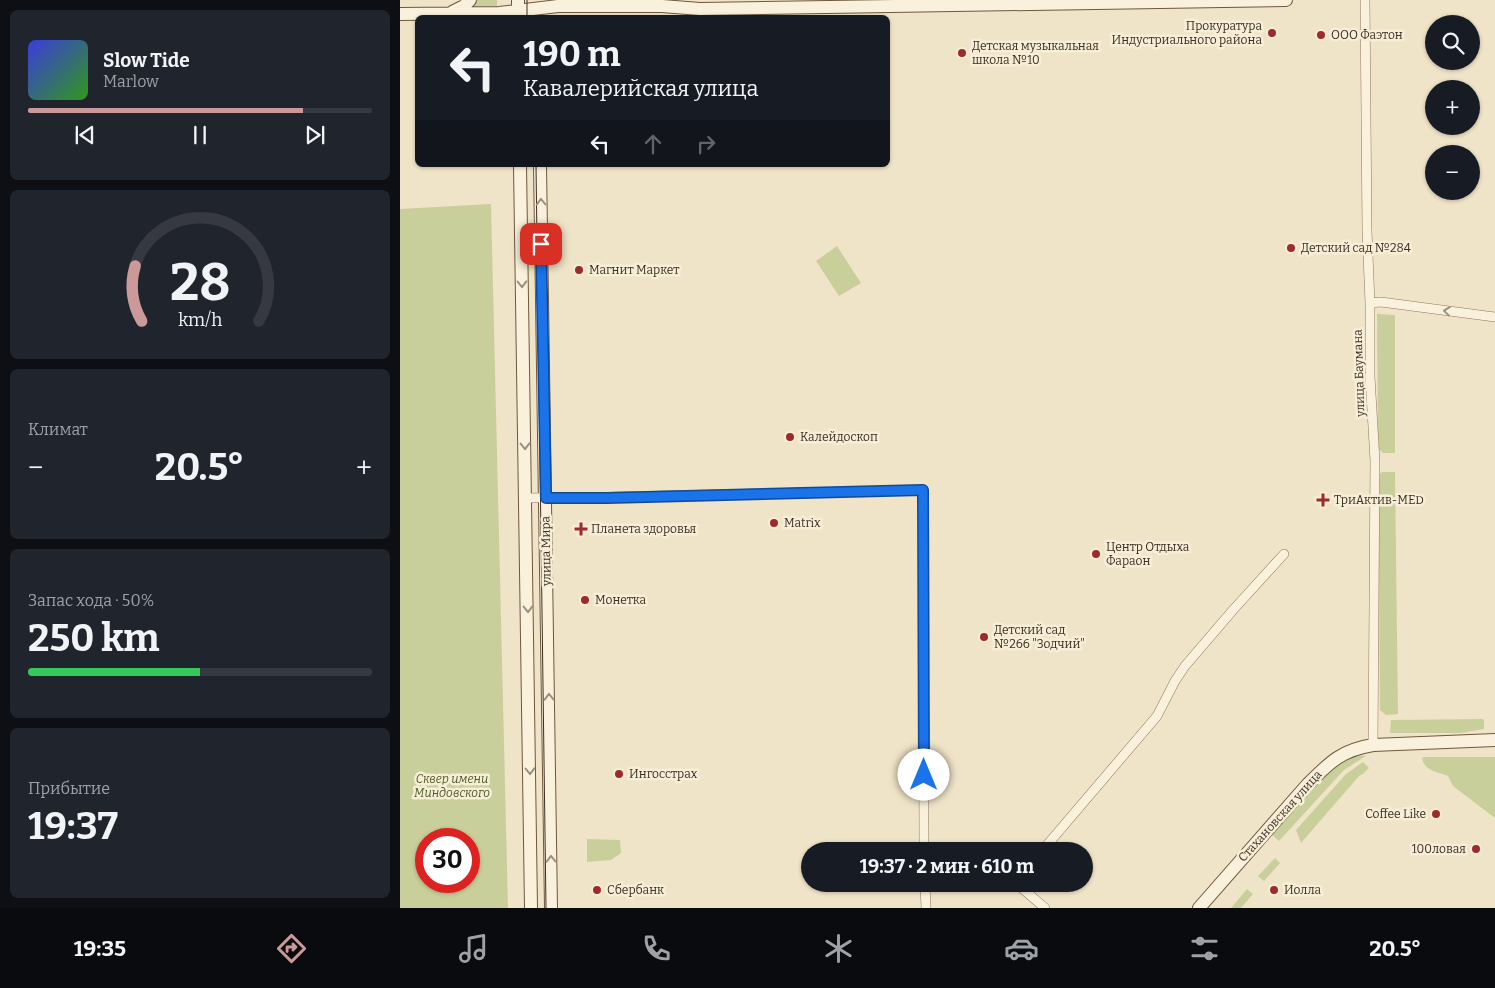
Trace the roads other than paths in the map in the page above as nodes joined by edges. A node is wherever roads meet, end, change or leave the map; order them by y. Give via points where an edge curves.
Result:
1 (470, 0) edge
2 (1286, 0) edge
3 (1366, 0) edge
4 (955, 2) edge
5 (539, 9) edge
6 (518, 10) edge
7 (451, 13) junction
8 (400, 14) edge
9 (520, 167) edge
10 (540, 167) edge
11 (1370, 303) junction
12 (1495, 317) edge
13 (526, 498) junction
14 (546, 498) junction
15 (1284, 554) dead end
16 (1495, 740) edge
17 (1373, 745) junction
18 (924, 842) edge
19 (1050, 842) edge
20 (925, 892) edge
21 (1026, 892) edge
22 (531, 908) edge
23 (551, 908) edge
24 (926, 908) edge
25 (1045, 908) edge
26 (1199, 908) edge

1 - 7 main road
2 - 4 main road
3 - 11 street, улица Баумана
4 - 5 main road via 700,9 558,6
5 - 6 main road
6 - 7 main road
7 - 8 main road
9 -> 13 main road, улица Мира
14 -> 10 main road, улица Мира
12 -> 11 street
11 - 17 street, улица Баумана via 1375,471
13 - 14 street
13 -> 22 main road, улица Мира
14 - 18 street via 923,490
23 -> 14 main road, улица Мира
15 - 19 street via 1185,666 1157,716
16 - 17 main road, Стахановская улица
17 - 26 main road, Стахановская улица via 1356,748 1324,767
20 - 24 street
21 - 25 street

